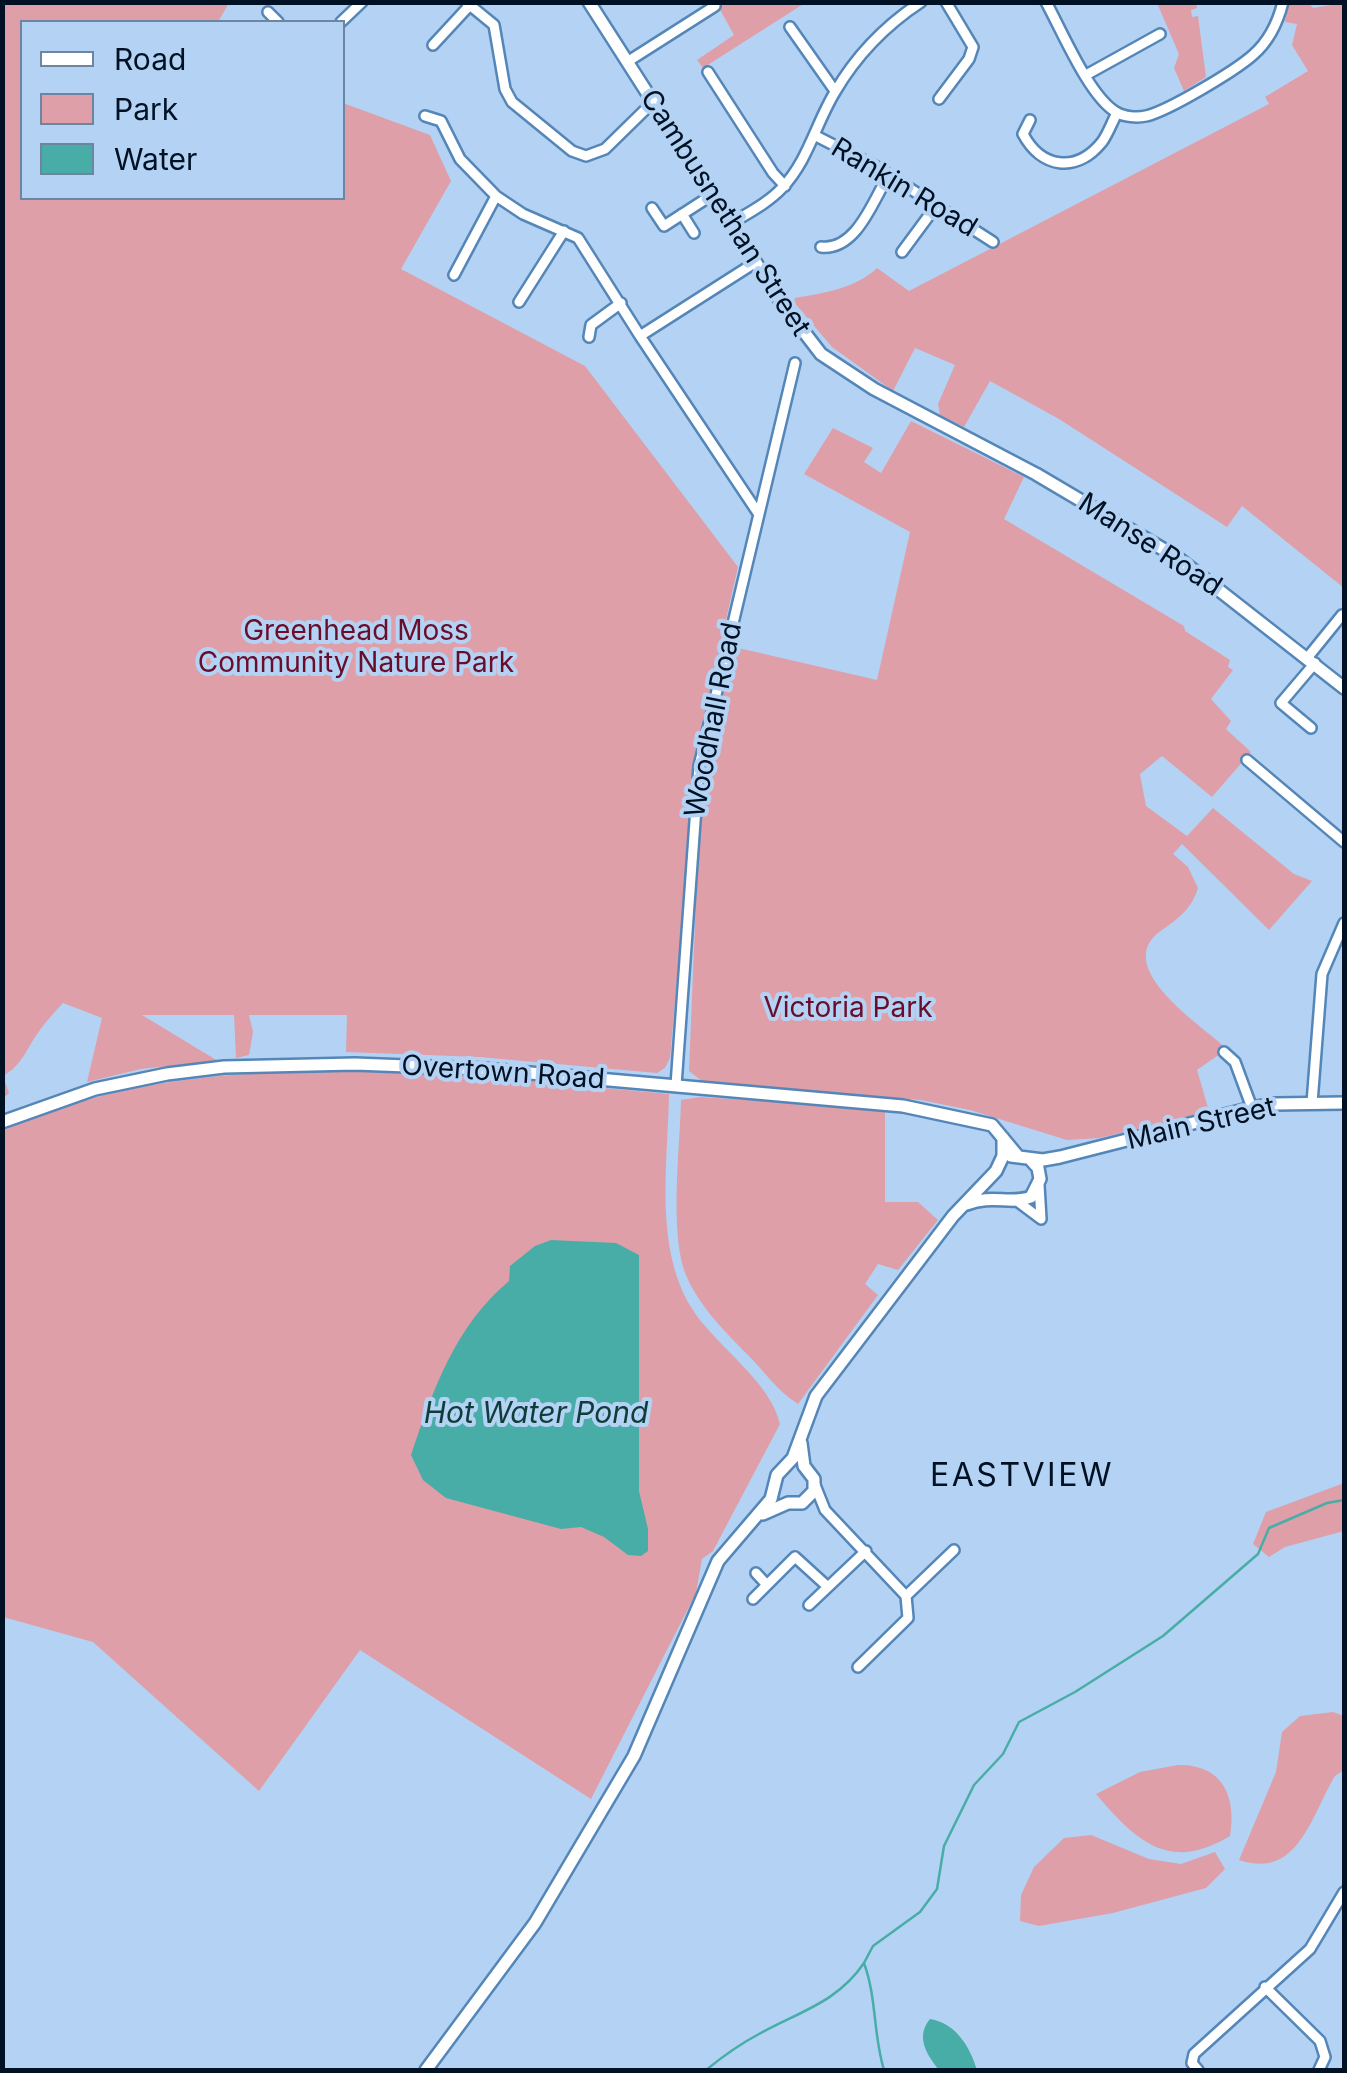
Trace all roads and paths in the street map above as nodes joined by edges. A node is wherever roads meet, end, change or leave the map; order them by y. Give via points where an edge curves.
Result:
1 (362, 2) edge
2 (590, 2) edge
3 (922, 2) edge
4 (946, 2) edge
5 (1282, 2) edge
6 (468, 4) edge
7 (1050, 4) edge
8 (715, 6) dead end
9 (268, 12) dead end
10 (276, 20) edge
11 (343, 20) edge
12 (790, 27) dead end
13 (1160, 34) dead end
14 (433, 44) dead end
15 (627, 62) junction
16 (708, 72) dead end
17 (1086, 75) junction
18 (835, 91) junction
19 (939, 99) dead end
20 (653, 102) junction
21 (1116, 113) junction
22 (425, 116) dead end
23 (1030, 120) dead end
24 (1023, 134) junction
25 (814, 135) junction
26 (1009, 137) dead end
27 (1047, 162) junction
28 (1042, 174) dead end
29 (888, 176) junction
30 (785, 186) junction
31 (712, 195) junction
32 (496, 196) junction
33 (936, 206) junction
34 (652, 208) dead end
35 (682, 214) junction
36 (730, 224) junction
37 (564, 231) junction
38 (694, 233) dead end
39 (993, 242) dead end
40 (821, 247) dead end
41 (902, 252) dead end
42 (756, 262) junction
43 (454, 275) dead end
44 (519, 302) dead end
45 (621, 304) junction
46 (640, 336) junction
47 (588, 337) dead end
48 (795, 362) dead end
49 (941, 424) joint
50 (759, 508) junction
51 (1341, 623) edge
52 (1311, 660) junction
53 (1344, 688) edge
54 (1310, 728) dead end
55 (1247, 760) dead end
56 (1344, 842) edge
57 (1344, 923) edge
58 (1224, 1052) dead end
59 (676, 1085) junction
60 (1344, 1103) edge
61 (1312, 1104) junction
62 (1252, 1108) junction
63 (2, 1122) edge
64 (1003, 1138) junction
65 (1023, 1157) junction
66 (1060, 1158) junction
67 (998, 1168) junction
68 (1040, 1182) junction
69 (1012, 1199) junction
70 (963, 1205) junction
71 (803, 1429) junction
72 (789, 1464) junction
73 (804, 1466) junction
74 (815, 1484) junction
75 (774, 1486) junction
76 (788, 1503) junction
77 (802, 1503) junction
78 (825, 1510) junction
79 (754, 1520) junction
80 (954, 1550) dead end
81 (866, 1551) junction
82 (756, 1572) dead end
83 (767, 1585) junction
84 (828, 1586) junction
85 (906, 1596) junction
86 (753, 1599) dead end
87 (808, 1605) dead end
88 (858, 1668) dead end
89 (1344, 1892) edge
90 (1265, 1987) junction
91 (426, 2070) edge
92 (1198, 2070) edge
93 (1319, 2070) edge

1 - 11 street
2 - 15 main road, Cambusnethan Street
3 - 18 street via 878,36
4 - 19 street via 973,47
5 - 21 street via 1274,27 1238,67 1152,114
6 - 14 street
6 - 20 street via 498,34 512,102 572,151 586,156 606,149
7 - 17 street
8 - 15 street
9 - 10 street
12 - 18 street
13 - 17 street
15 - 20 main road, Cambusnethan Street
16 - 30 street
17 - 21 street
18 - 25 street
20 - 31 main road, Cambusnethan Street
21 - 27 street via 1092,151 1062,164
22 - 32 street via 440,121 460,159
23 - 24 street
24 - 26 street
24 - 27 street
25 - 29 street, Rankin Road
25 - 30 street
27 - 28 street
29 - 33 street, Rankin Road
29 - 40 street via 853,234 833,248
30 - 36 street
31 - 35 street
31 - 36 main road, Cambusnethan Street
32 - 37 street
32 - 43 street
33 - 39 street, Rankin Road
33 - 41 street
34 - 35 street via 664,226
35 - 38 street
36 - 42 main road, Cambusnethan Street
37 - 44 street
37 - 45 street via 585,246
42 - 46 street
42 - 49 main road, Cambusnethan Street via 821,354
45 - 46 street
45 - 47 street via 590,325
46 - 50 street
48 - 50 street, Woodhall Road
49 - 52 main road, Manse Road via 1146,538
50 - 59 street, Woodhall Road via 699,766
51 - 52 street
52 - 53 main road, Manse Road
52 - 54 street via 1282,704
55 - 56 street
57 - 61 street via 1322,974
58 - 62 street
59 - 63 main road, Overtown Road via 485,1069 224,1067 95,1089
59 - 64 main road, Overtown Road via 903,1106 992,1126
60 - 61 main road, Main Street
61 - 62 main road, Main Street
62 - 66 main road, Main Street
64 - 65 main road, Overtown Road
64 - 67 main road
65 - 66 main road, Main Street
65 - 67 main road
65 - 68 main road via 1038,1168
66 - 68 main road
67 - 69 main road via 996,1186
67 - 70 main road
68 - 69 main road via 1031,1197
68 - 69 street via 1041,1219
69 - 70 main road
70 - 71 main road via 822,1387
71 - 72 main road
71 - 73 main road
72 - 73 main road
72 - 75 main road
73 - 74 main road
74 - 77 main road
74 - 78 street
75 - 76 main road
75 - 79 main road
76 - 77 main road
76 - 79 main road
77 - 78 street
78 - 81 street
79 - 91 main road via 728,1546 707,1587 634,1756 534,1923
80 - 85 street
81 - 84 street
81 - 85 street
82 - 83 street
83 - 84 street via 795,1556
83 - 86 street
84 - 87 street
85 - 88 street via 908,1618
89 - 90 street via 1310,1949
90 - 92 street via 1194,2054
90 - 93 street via 1325,2048

